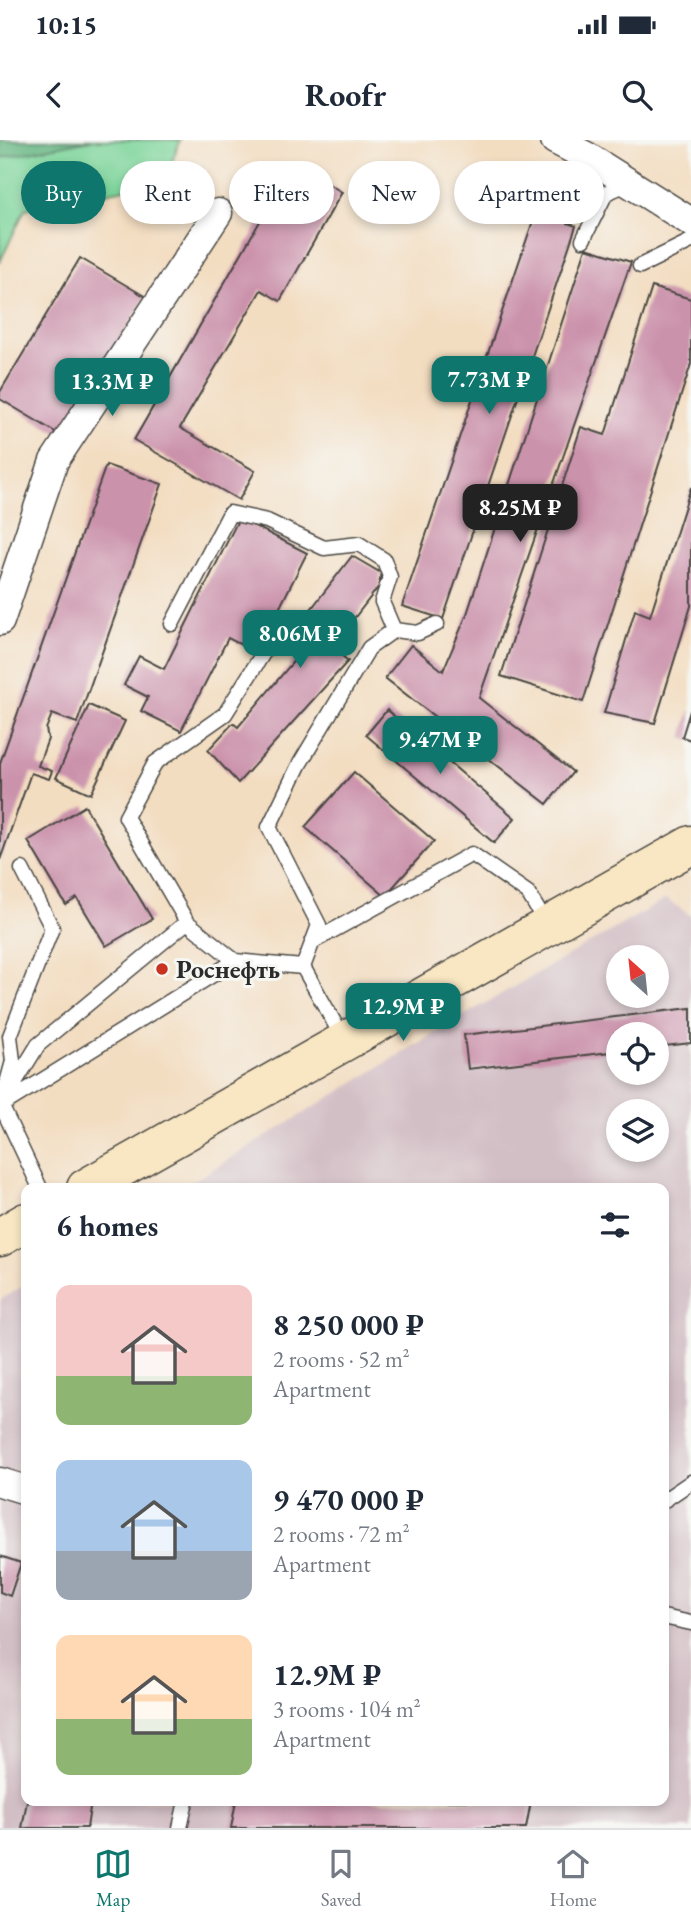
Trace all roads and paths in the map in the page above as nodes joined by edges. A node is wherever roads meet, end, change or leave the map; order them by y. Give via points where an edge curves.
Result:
1 (555, 140) edge
2 (629, 183) junction
3 (218, 213) dead end
4 (691, 222) edge
5 (583, 240) dead end
6 (691, 241) edge
7 (640, 266) dead end
8 (0, 621) edge
9 (172, 624) dead end
10 (436, 624) dead end
11 (394, 630) junction
12 (278, 631) dead end
13 (691, 845) edge
14 (22, 869) dead end
15 (187, 922) junction
16 (547, 927) junction
17 (312, 942) junction
18 (235, 961) junction
19 (303, 967) junction
20 (345, 1042) junction
21 (1, 1105) edge
22 (38, 1183) edge
23 (95, 1183) edge
24 (21, 1225) edge
25 (0, 1237) edge
26 (0, 1482) edge
27 (691, 1482) edge
28 (21, 1488) edge
29 (669, 1498) edge
30 (669, 1618) edge
31 (691, 1623) edge
32 (185, 1806) edge
33 (180, 1828) edge

1 - 2 street
2 - 4 street
2 - 5 lane via 606,193
3 - 8 street via 54,460
6 - 7 lane
9 - 11 lane via 230,513 267,521 324,548 359,544 384,560 390,577 382,602
10 - 11 lane via 418,633
11 - 17 lane via 369,648 299,765 269,827 319,925
12 - 15 lane via 225,714 155,763 126,817
13 - 16 main road
14 - 21 lane via 52,928 10,1036 13,1061
15 - 18 lane
15 - 21 lane via 38,1045
16 - 17 lane via 528,893 472,854
16 - 20 main road
17 - 19 lane
18 - 19 lane
18 - 21 lane
19 - 20 lane
20 - 23 main road
21 - 22 lane
24 - 25 main road
26 - 28 street
27 - 29 lane
30 - 31 lane
32 - 33 lane

